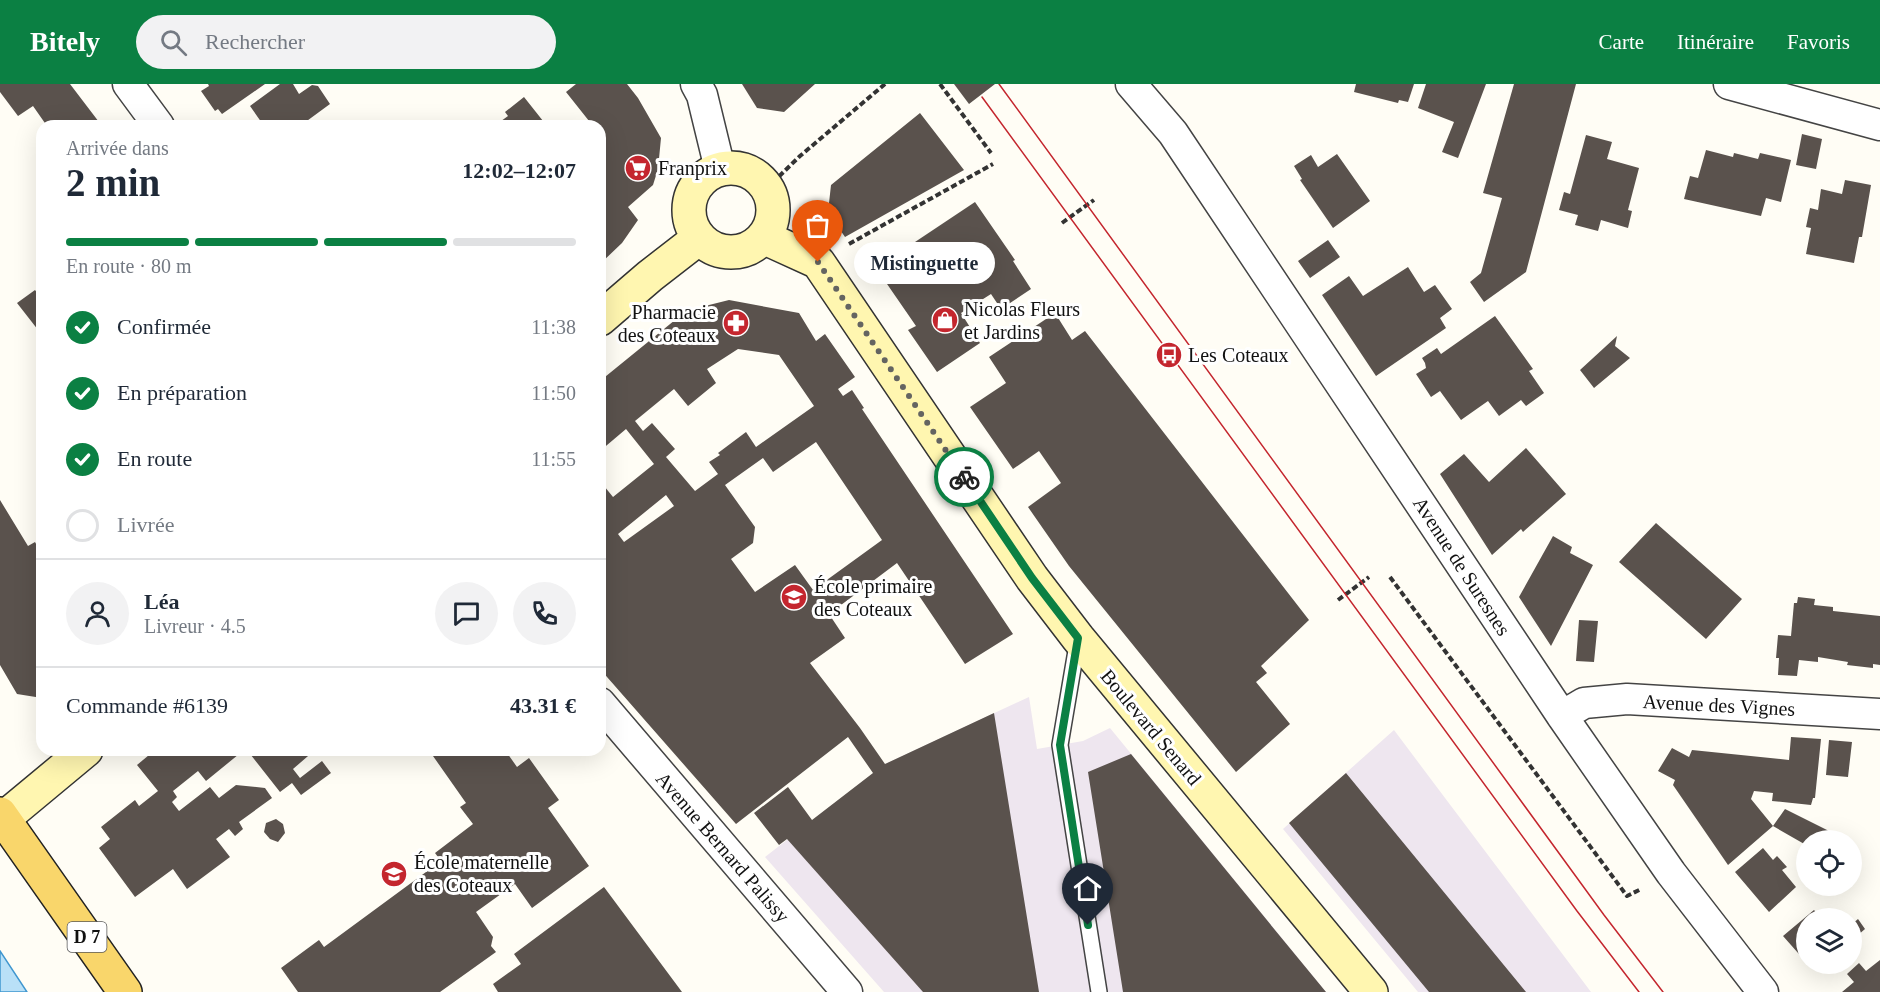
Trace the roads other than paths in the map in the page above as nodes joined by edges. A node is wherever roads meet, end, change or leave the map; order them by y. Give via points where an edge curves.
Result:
1 (128, 84) edge
2 (696, 84) edge
3 (1131, 84) edge
4 (1157, 84) edge
5 (1729, 84) edge
6 (155, 120) edge
7 (1880, 125) edge
8 (1173, 133) junction
9 (720, 169) junction
10 (763, 237) junction
11 (699, 238) junction
12 (606, 314) edge
13 (1078, 638) junction
14 (606, 710) edge
15 (1880, 714) edge
16 (1562, 716) junction
17 (78, 756) edge
18 (2, 816) edge
19 (125, 992) edge
20 (847, 992) edge
21 (1099, 992) edge
22 (1371, 992) edge
23 (1763, 992) edge

1 - 6 street
2 - 9 street
3 - 8 street, Avenue de Suresnes
4 - 8 street, Avenue de Suresnes
5 - 7 street
8 - 16 street, Avenue de Suresnes
9 - 10 street via 747,171 760,179 773,209 771,224
9 - 11 street via 707,176 693,192 690,220
10 - 11 street via 753,246 725,252
10 - 13 street, Boulevard Senard via 818,262 1032,578
11 - 12 street
13 - 21 lane via 1060,745
13 - 22 street, Boulevard Senard
14 - 20 street, Avenue Bernard Palissy
15 - 16 street, Avenue des Vignes via 1627,699 1584,703
16 - 23 street, Avenue de Suresnes via 1671,873
17 - 18 street
18 - 19 main road, D 7

